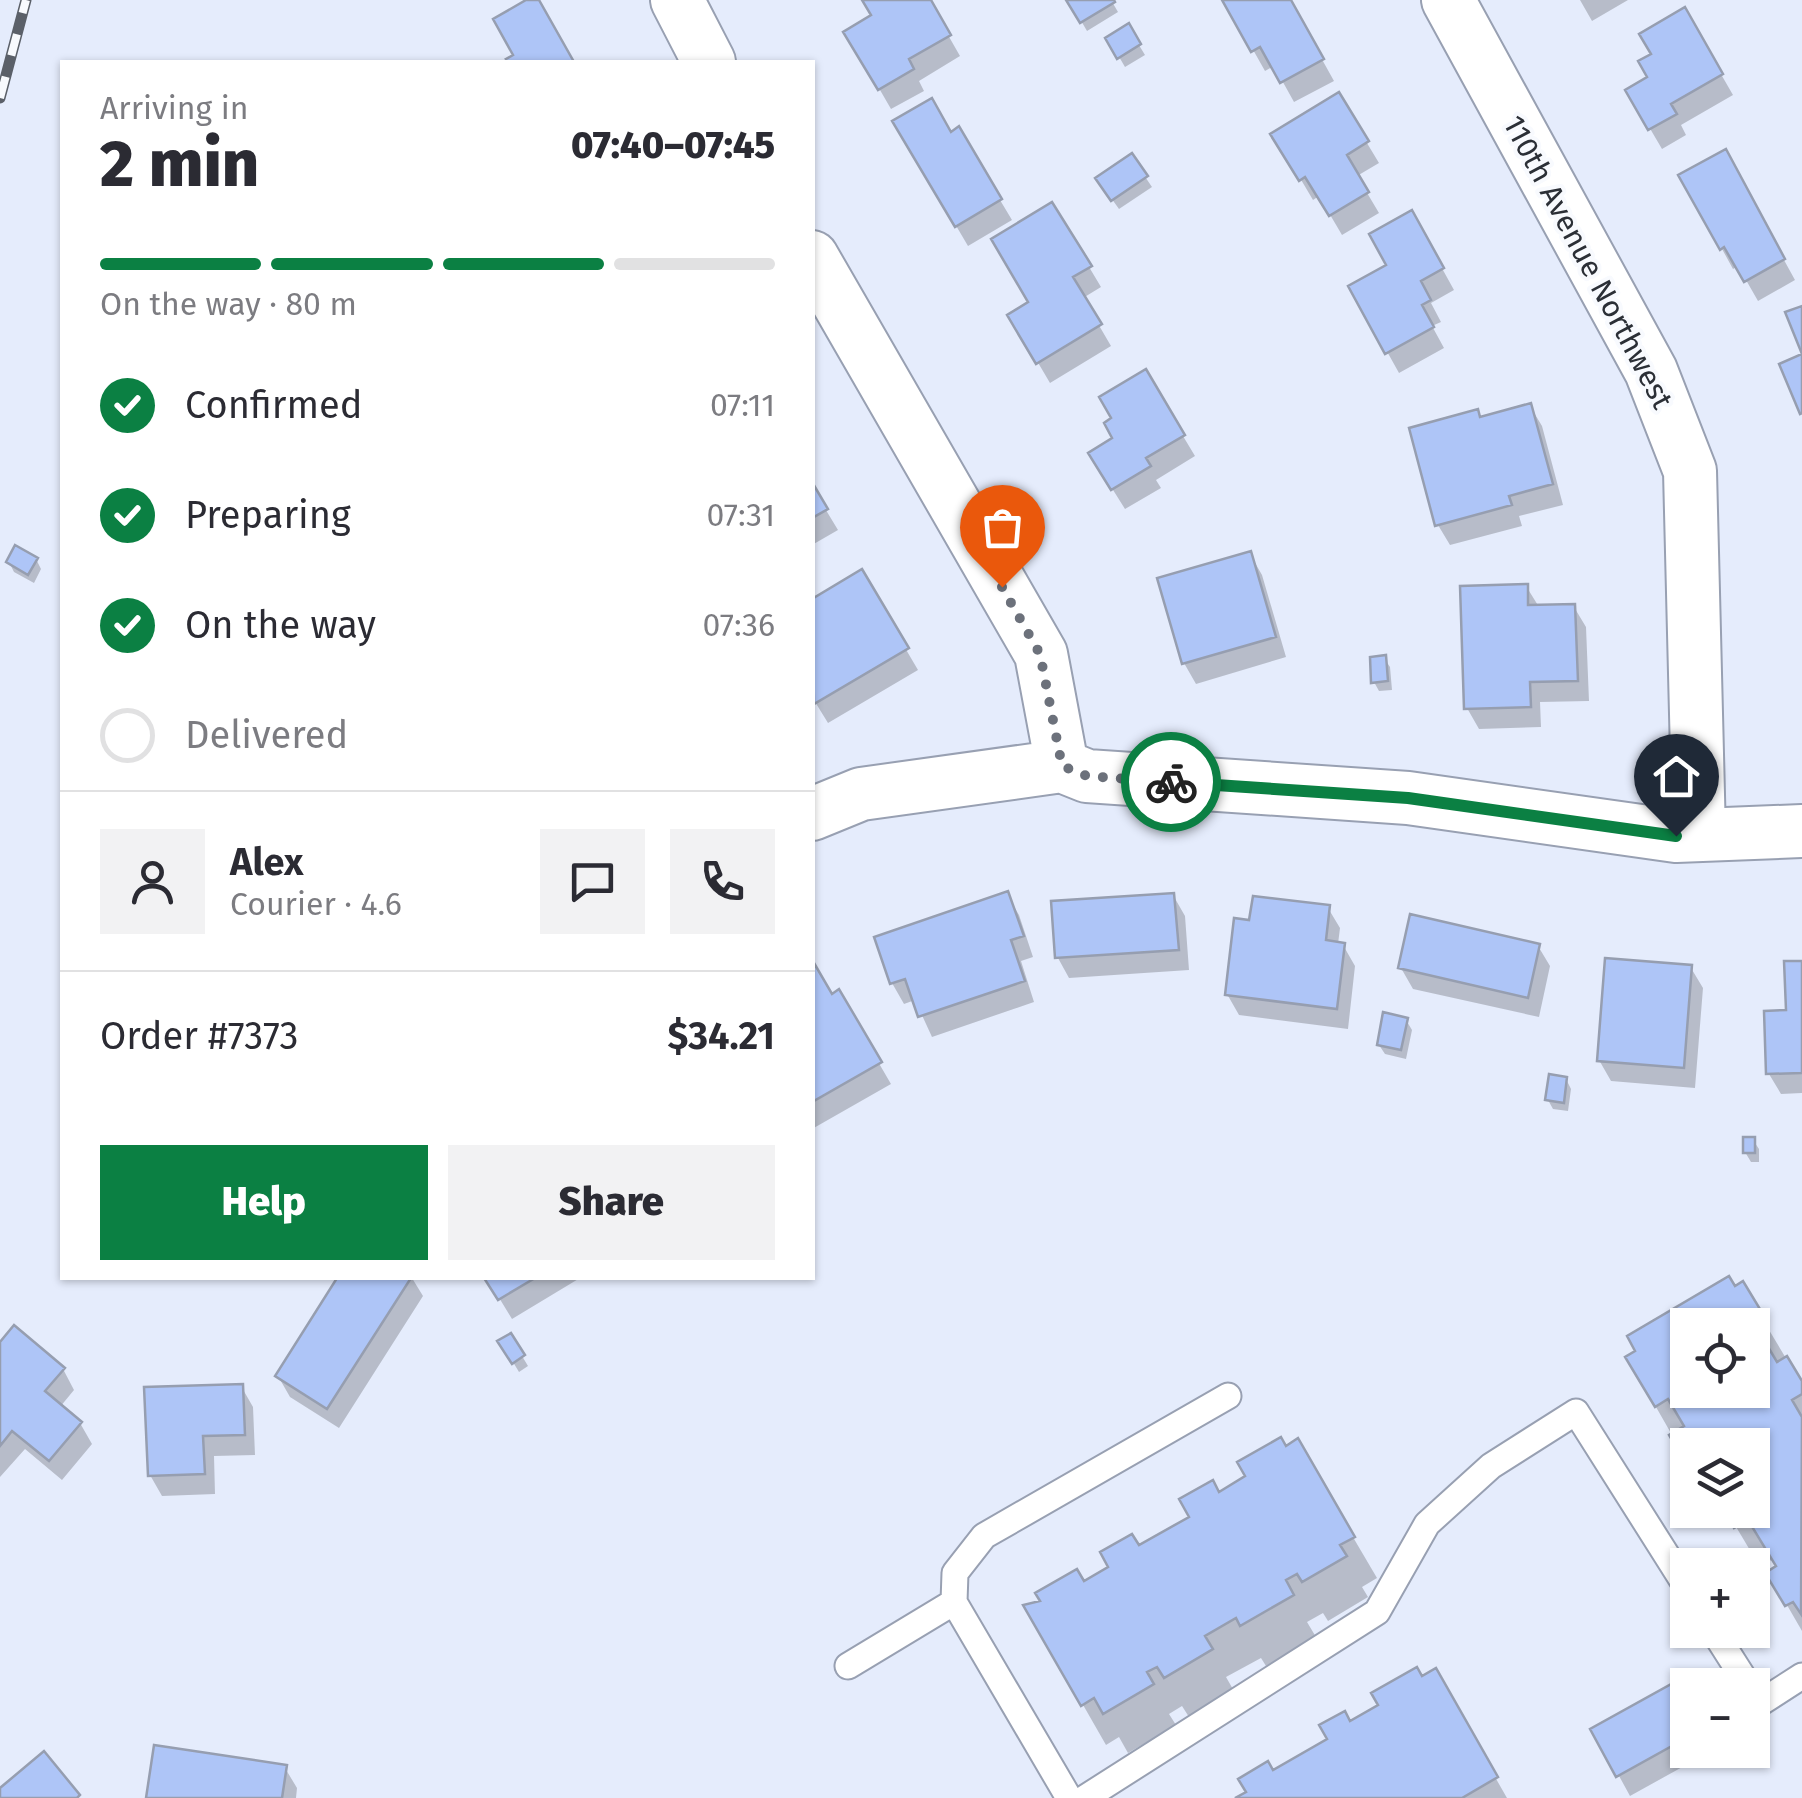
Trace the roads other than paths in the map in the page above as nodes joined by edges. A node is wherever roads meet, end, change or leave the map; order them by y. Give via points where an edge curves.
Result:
1 (677, 0) edge
2 (1448, 0) edge
3 (708, 60) edge
4 (815, 262) edge
5 (1062, 766) junction
6 (815, 813) edge
7 (1802, 830) edge
8 (1700, 835) junction
9 (1228, 1396) dead end
10 (1670, 1561) edge
11 (954, 1602) junction
12 (848, 1666) dead end
13 (1802, 1676) edge
14 (1770, 1697) edge
15 (1069, 1798) edge
16 (1084, 1798) edge

1 - 3 street
2 - 8 street, 110th Avenue Northwest via 1651,370 1690,471
4 - 5 street via 1040,654
5 - 6 street via 860,794
5 - 8 street via 1087,776 1408,798
7 - 8 street
9 - 11 lane via 984,1536 954,1573
10 - 16 lane via 1576,1412 1491,1466 1428,1524 1377,1612
11 - 12 lane
11 - 15 lane
13 - 14 lane

